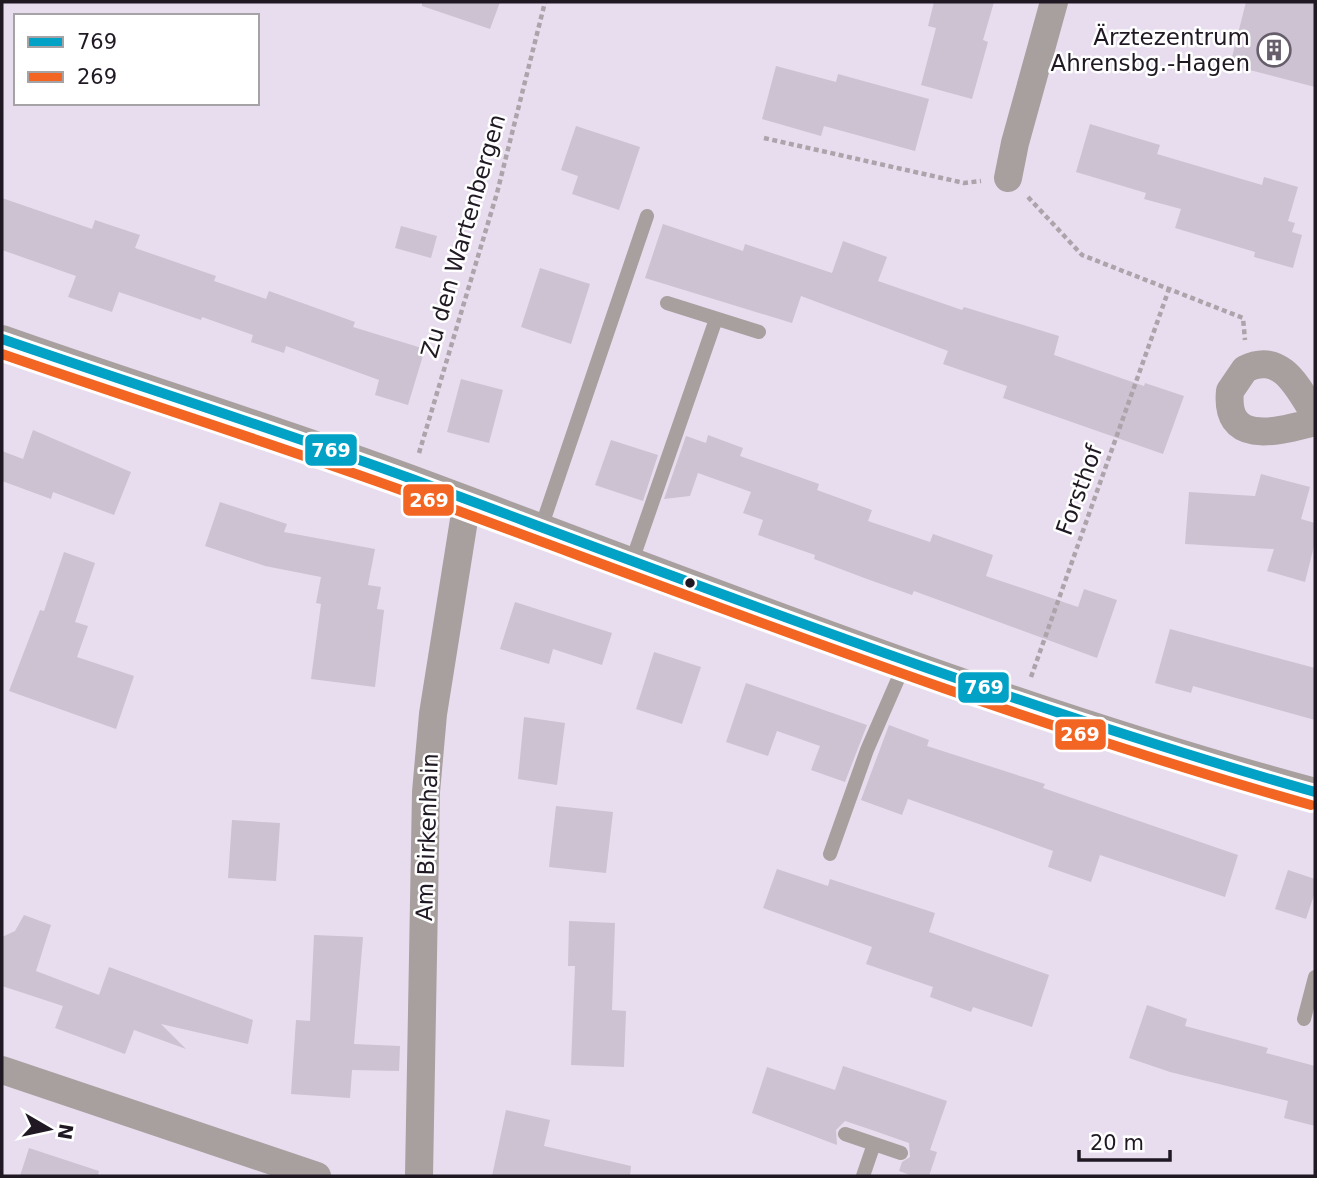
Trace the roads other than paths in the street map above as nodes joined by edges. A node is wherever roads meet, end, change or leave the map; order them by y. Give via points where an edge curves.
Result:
1 (1054, 2) edge
2 (1008, 178) road end
3 (646, 216) dead end
4 (667, 303) dead end
5 (716, 319) junction
6 (759, 332) dead end
7 (2, 339) edge
8 (1315, 415) edge
9 (1315, 422) edge
10 (467, 501) junction
11 (541, 528) junction
12 (632, 561) junction
13 (905, 663) junction
14 (1315, 792) edge
15 (830, 854) dead end
16 (1315, 977) edge
17 (1304, 1019) dead end
18 (2, 1070) edge
19 (845, 1134) dead end
20 (874, 1144) junction
21 (901, 1153) dead end
22 (317, 1176) edge
23 (419, 1176) edge
24 (863, 1176) edge

1 - 2 street
3 - 11 lane
4 - 5 lane
5 - 6 lane
5 - 12 lane
7 - 10 street
8 - 9 street via 1288,373 1279,367 1262,364 1245,369 1230,390 1230,407 1238,423 1254,432
10 - 11 street
10 - 23 street, Am Birkenhain via 433,714 426,792
11 - 12 street
12 - 13 street
13 - 14 street via 1192,758
13 - 15 lane via 867,750
16 - 17 lane
18 - 22 street
19 - 20 lane
20 - 21 lane
20 - 24 lane

